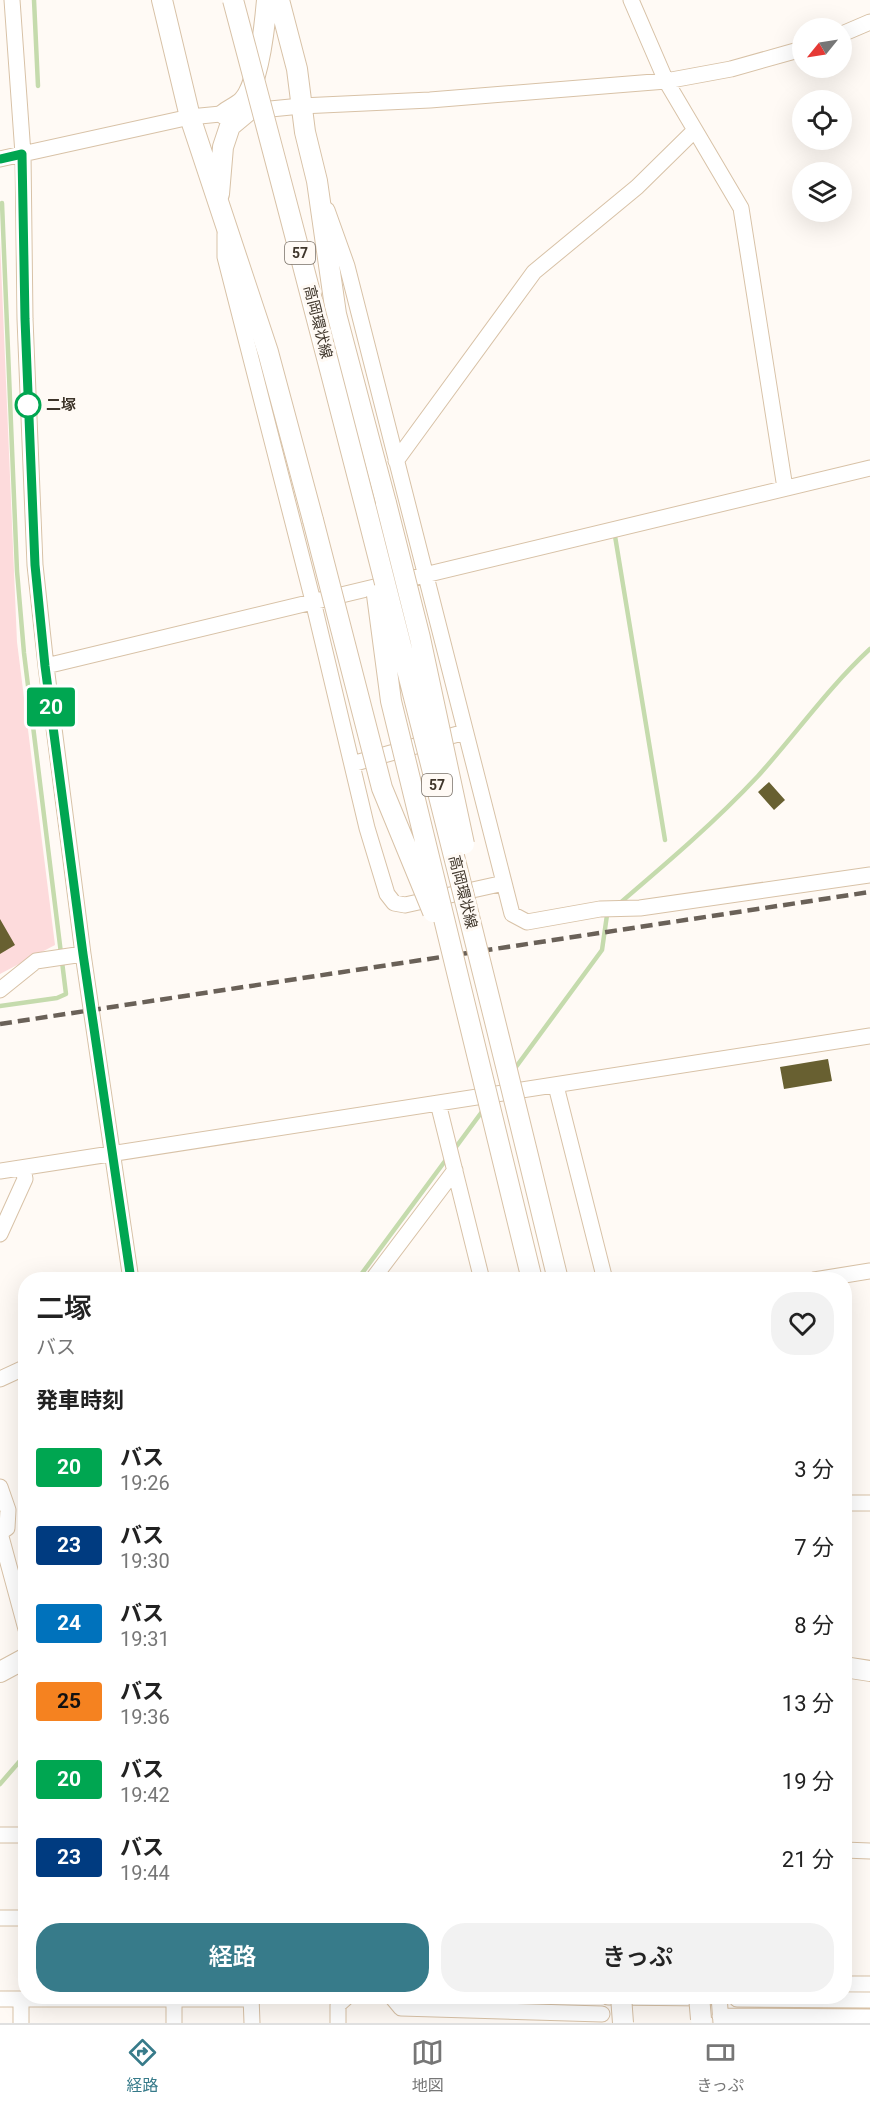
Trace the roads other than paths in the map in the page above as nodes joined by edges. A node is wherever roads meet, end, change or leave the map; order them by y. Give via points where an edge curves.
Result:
1 (12, 0) edge
2 (162, 0) edge
3 (233, 0) edge
4 (267, 0) edge
5 (279, 0) edge
6 (631, 0) edge
7 (870, 22) edge
8 (852, 30) edge
9 (792, 52) edge
10 (666, 81) junction
11 (301, 106) junction
12 (248, 111) junction
13 (224, 114) junction
14 (190, 117) junction
15 (695, 130) junction
16 (22, 154) junction
17 (0, 159) edge
18 (317, 181) junction
19 (221, 209) junction
20 (396, 461) junction
21 (870, 468) edge
22 (785, 488) junction
23 (364, 506) junction
24 (424, 574) junction
25 (313, 601) junction
26 (45, 666) junction
27 (465, 732) junction
28 (352, 764) junction
29 (870, 875) edge
30 (504, 883) junction
31 (83, 954) junction
32 (457, 970) junction
33 (0, 990) edge
34 (870, 1036) edge
35 (506, 1064) junction
36 (556, 1086) junction
37 (438, 1103) junction
38 (112, 1153) junction
39 (23, 1168) junction
40 (455, 1170) junction
41 (0, 1171) edge
42 (0, 1234) edge
43 (870, 1271) edge
44 (130, 1272) edge
45 (378, 1272) edge
46 (480, 1272) edge
47 (530, 1272) edge
48 (556, 1272) edge
49 (602, 1272) edge
50 (852, 1274) edge
51 (18, 1371) edge
52 (0, 1379) edge
53 (0, 1487) edge
54 (852, 1503) edge
55 (870, 1503) edge
56 (0, 1533) edge
57 (18, 1599) edge
58 (18, 1662) edge
59 (852, 1668) edge
60 (870, 1671) edge
61 (0, 1672) edge
62 (0, 1835) edge
63 (18, 1835) edge
64 (852, 1850) edge
65 (870, 1851) edge
66 (0, 1918) edge
67 (18, 1918) edge
68 (852, 1984) edge
69 (870, 1984) edge
70 (0, 1999) edge
71 (18, 1999) edge
72 (852, 2000) edge
73 (870, 2000) edge
74 (21, 2004) edge
75 (174, 2004) edge
76 (251, 2004) edge
77 (338, 2004) edge
78 (398, 2004) edge
79 (601, 2004) edge
80 (622, 2004) edge
81 (709, 2004) edge
82 (870, 2017) edge
83 (602, 2019) edge
84 (711, 2020) edge
85 (21, 2023) edge
86 (174, 2023) edge
87 (252, 2023) edge
88 (338, 2023) edge
89 (623, 2023) edge

1 - 16 street
2 - 14 main road, 57
3 - 23 main road, 高岡環状線 / 57, bridge
4 - 13 main road via 252,86 243,101
5 - 11 main road, 57 via 297,69
6 - 10 street
7 - 8 street
9 - 10 street
10 - 11 street
10 - 15 street
11 - 12 street
11 - 18 main road, 57
12 - 13 street
12 - 19 main road via 230,126 223,147
13 - 14 street
14 - 16 street
14 - 19 main road, 57
15 - 20 street via 637,187 534,272
15 - 22 street via 741,208
16 - 17 street
16 - 26 street via 31,484
18 - 20 street via 347,266
18 - 35 main road, 57, bridge via 336,314 420,638 450,771
19 - 25 street via 225,257
19 - 32 main road, 57, bridge via 268,352 382,788
20 - 24 street
21 - 22 street
22 - 24 street
23 - 32 main road, 高岡環状線 / 57, bridge via 391,701
23 - 35 main road, 高岡環状線 / 57, bridge
24 - 25 street
24 - 27 street
25 - 26 street
25 - 28 street
26 - 31 street
27 - 28 street
27 - 30 street
28 - 30 street via 367,828 387,894 394,903 405,905
29 - 30 street via 527,922 512,914
31 - 33 street via 36,961
31 - 38 street
32 - 47 main road, 高岡環状線 / 57, bridge
34 - 36 street
35 - 48 main road, 高岡環状線 / 57, bridge
36 - 37 street
36 - 49 street
37 - 38 street
37 - 40 street
38 - 39 street
38 - 44 street
39 - 41 street
39 - 42 street via 25,1179
40 - 45 street
40 - 46 street
43 - 50 street
51 - 52 street
53 - 56 street via 8,1510 7,1528
54 - 55 street
56 - 57 street
58 - 61 main road
59 - 60 main road
62 - 63 street
64 - 65 street
66 - 67 street
68 - 69 street
70 - 71 street
72 - 73 street
74 - 85 street
75 - 86 street
76 - 87 street
77 - 88 street
78 - 83 street via 401,2008
79 - 83 street
80 - 89 main road, bridge
81 - 84 main road, bridge
82 - 84 street

